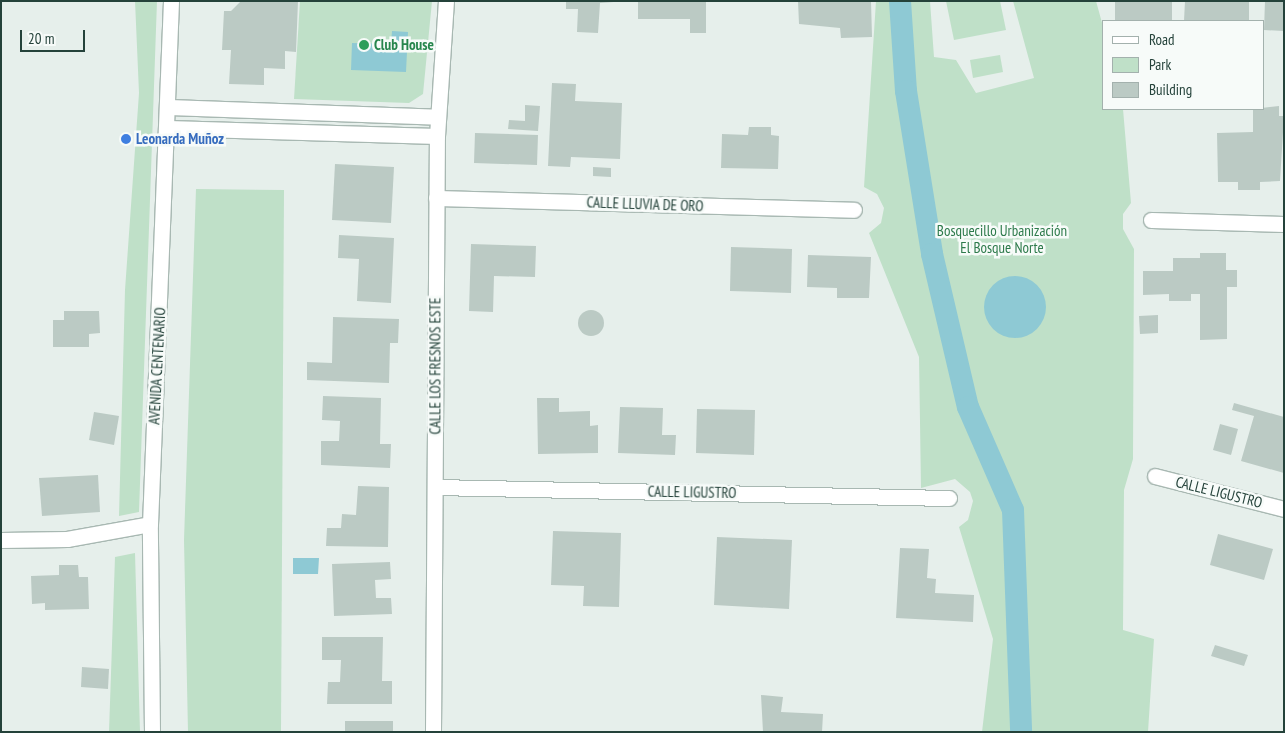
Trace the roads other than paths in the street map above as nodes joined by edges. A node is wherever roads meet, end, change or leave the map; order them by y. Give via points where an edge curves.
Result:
1 (171, 1) edge
2 (446, 1) edge
3 (169, 107) junction
4 (438, 116) junction
5 (168, 128) junction
6 (437, 136) junction
7 (436, 198) junction
8 (854, 210) dead end
9 (1151, 220) dead end
10 (1284, 224) edge
11 (1155, 476) dead end
12 (435, 487) junction
13 (949, 498) dead end
14 (1284, 509) edge
15 (150, 524) junction
16 (1, 540) edge
17 (152, 732) edge
18 (432, 732) edge

1 - 3 street, AVENIDA CENTENARIO
2 - 4 street, CALLE LOS FRESNOS ESTE
3 - 4 street
3 - 5 street, AVENIDA CENTENARIO
4 - 6 street, CALLE LOS FRESNOS ESTE
5 - 6 street
5 - 15 street, AVENIDA CENTENARIO
6 - 7 street, CALLE LOS FRESNOS ESTE
7 - 8 street, CALLE LLUVIA DE ORO
7 - 12 street, CALLE LOS FRESNOS ESTE
9 - 10 street
11 - 14 street, CALLE LIGUSTRO
12 - 13 street, CALLE LIGUSTRO
12 - 18 street, CALLE LOS FRESNOS ESTE
15 - 16 street via 66,538
15 - 17 street, AVENIDA CENTENARIO

